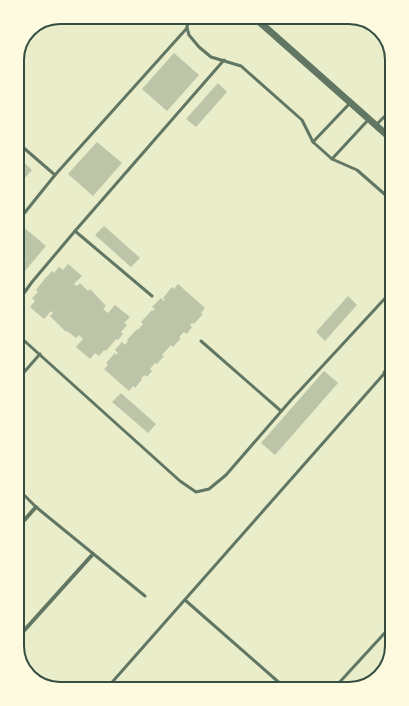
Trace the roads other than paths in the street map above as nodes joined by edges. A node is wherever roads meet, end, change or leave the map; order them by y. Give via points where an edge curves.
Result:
1 (187, 24) edge
2 (262, 24) edge
3 (187, 28) junction
4 (224, 60) junction
5 (351, 102) junction
6 (385, 116) edge
7 (369, 119) junction
8 (376, 126) junction
9 (385, 134) edge
10 (313, 142) junction
11 (24, 148) edge
12 (332, 159) junction
13 (55, 175) junction
14 (385, 194) edge
15 (24, 214) edge
16 (75, 231) junction
17 (24, 293) edge
18 (152, 296) dead end
19 (385, 299) edge
20 (24, 340) edge
21 (201, 341) dead end
22 (40, 354) junction
23 (24, 372) edge
24 (384, 372) edge
25 (281, 411) junction
26 (24, 495) edge
27 (36, 507) junction
28 (24, 520) edge
29 (93, 554) junction
30 (145, 596) dead end
31 (185, 600) junction
32 (24, 631) edge
33 (385, 633) edge
34 (112, 682) edge
35 (278, 682) edge
36 (341, 682) edge

1 - 3 lane
2 - 5 street
3 - 4 lane via 199,47 211,57
3 - 13 lane
4 - 10 lane via 241,66 302,120
4 - 16 lane
5 - 7 street
5 - 10 lane
6 - 8 lane
7 - 8 street
7 - 12 lane
8 - 9 street
10 - 12 lane
11 - 13 lane
12 - 14 lane via 357,170
13 - 15 lane
16 - 17 lane
16 - 18 lane
19 - 25 lane
20 - 22 lane
21 - 25 lane
22 - 23 lane
22 - 25 lane via 180,481 196,492 209,489 226,475
24 - 31 lane
26 - 27 lane
27 - 28 street
27 - 29 lane
29 - 30 lane
29 - 32 street
31 - 34 lane
31 - 35 lane
33 - 36 lane

